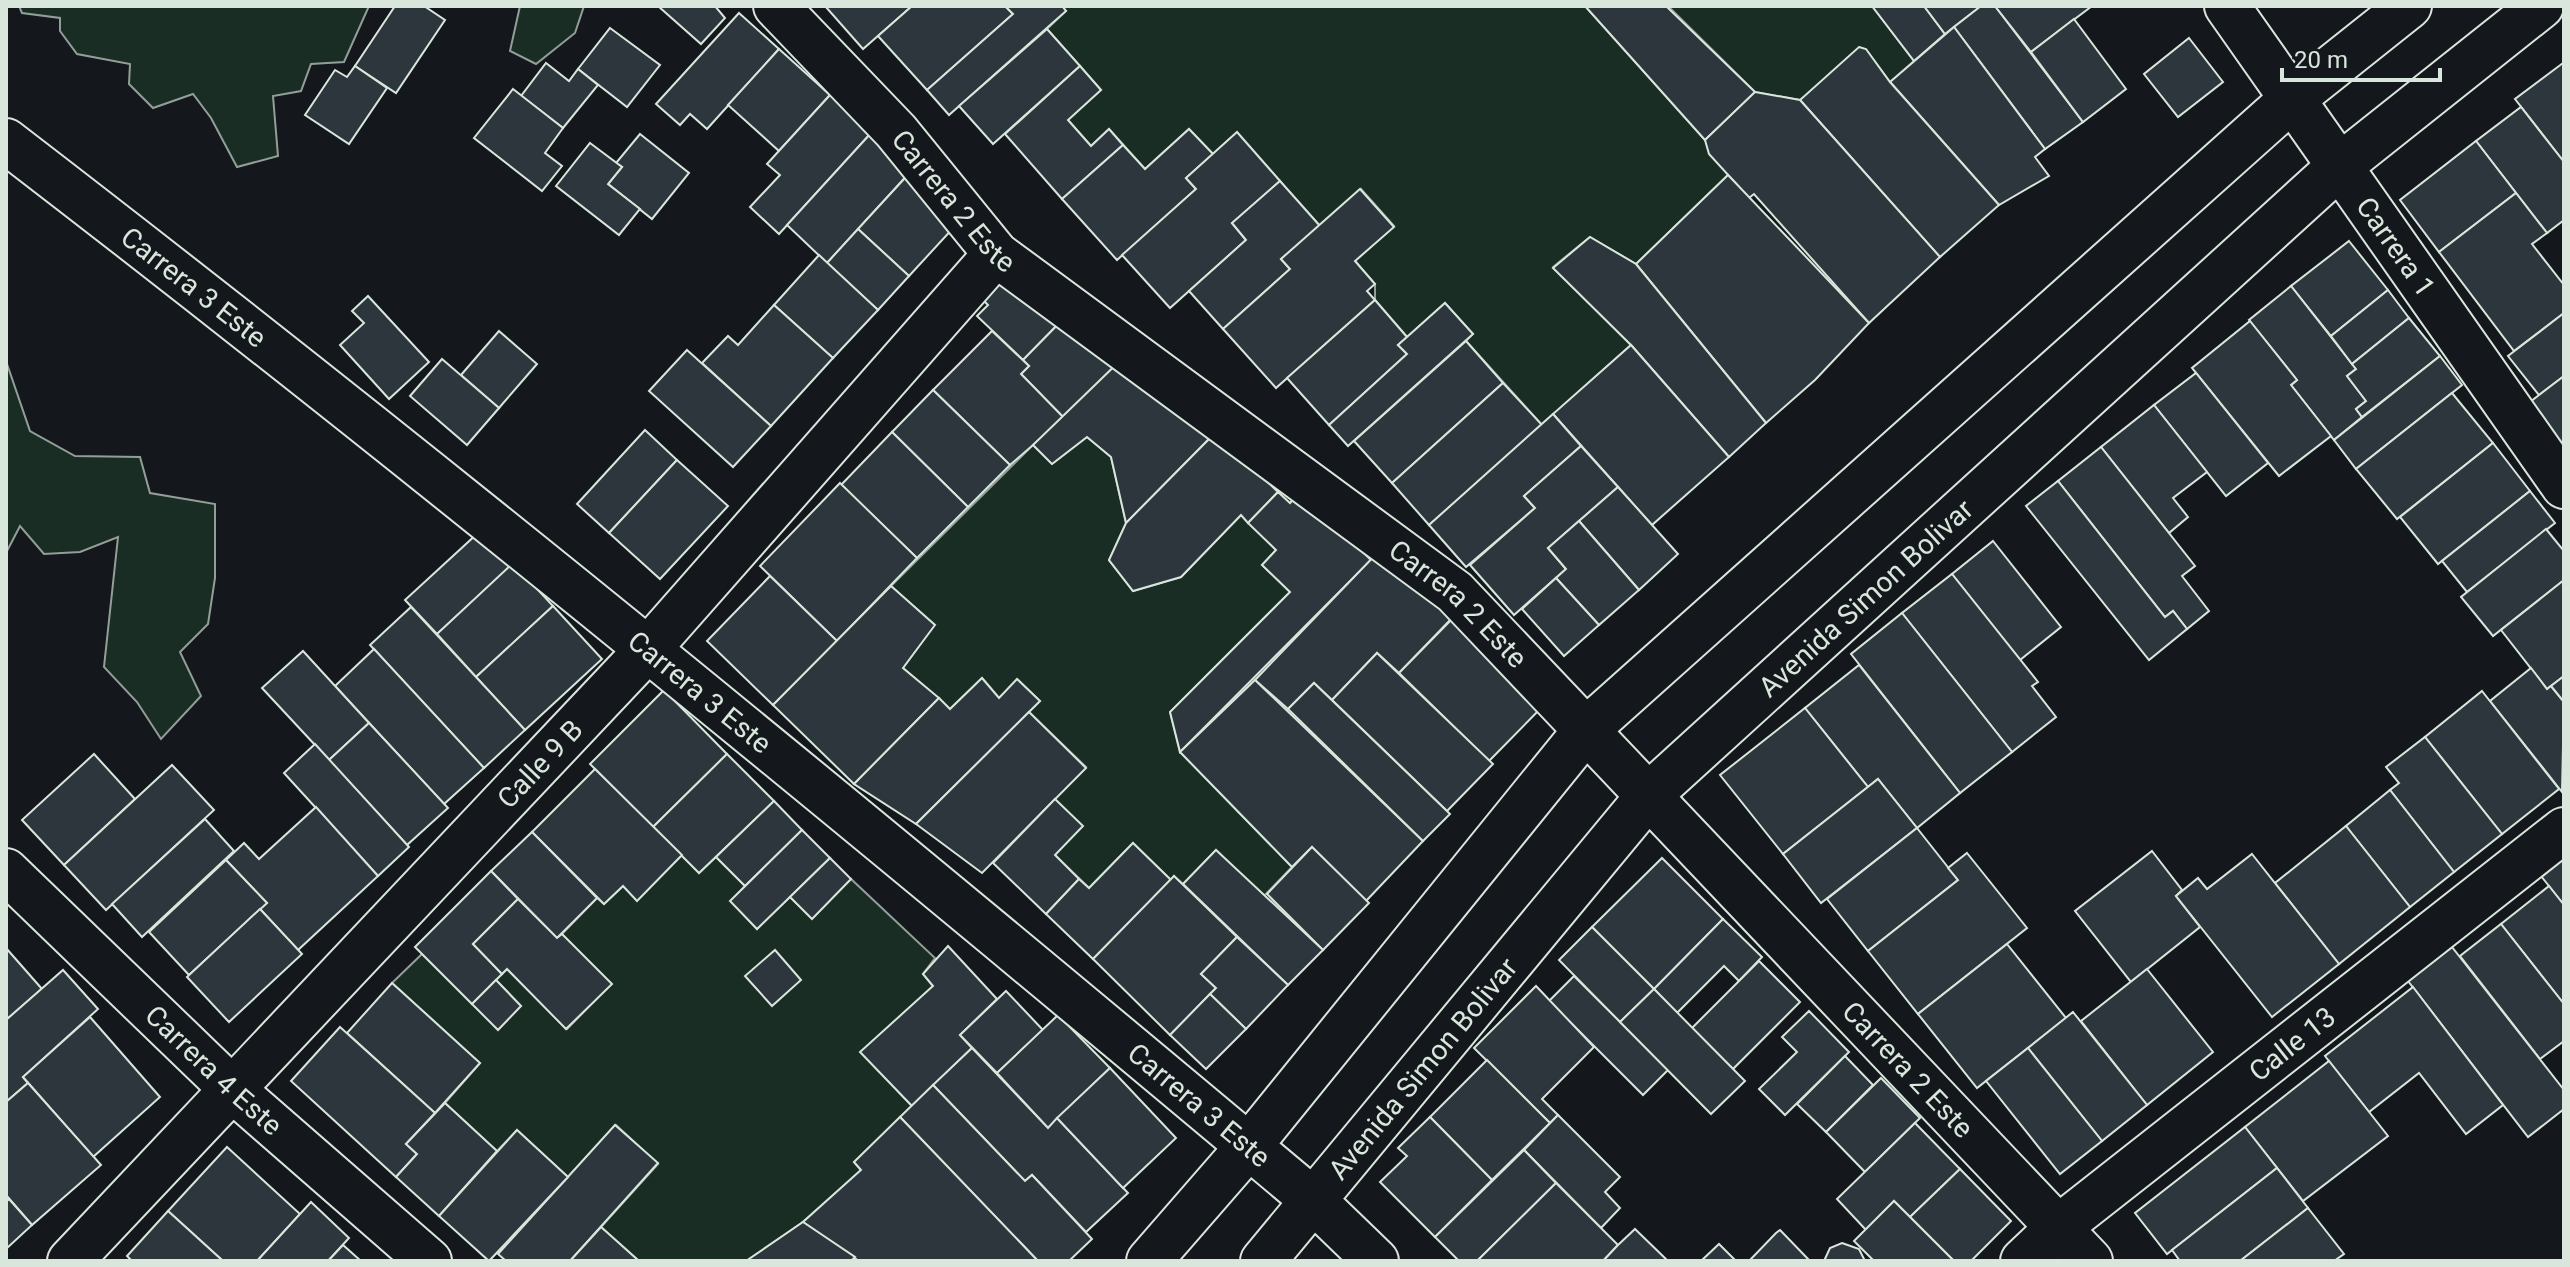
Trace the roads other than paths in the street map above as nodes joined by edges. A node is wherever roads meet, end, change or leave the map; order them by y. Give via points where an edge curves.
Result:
1 (776, 6) edge
2 (2227, 6) edge
3 (2409, 6) edge
4 (2541, 6) edge
5 (2291, 100) junction
6 (6, 141) edge
7 (2341, 165) junction
8 (996, 254) junction
9 (2564, 486) edge
10 (649, 648) junction
11 (1586, 730) junction
12 (1650, 794) junction
13 (2564, 830) edge
14 (6, 871) edge
15 (233, 1090) junction
16 (1249, 1146) junction
17 (1314, 1201) junction
18 (2059, 1227) junction
19 (70, 1261) edge
20 (429, 1261) edge
21 (1149, 1261) edge
22 (1263, 1261) edge
23 (1376, 1261) edge
24 (2023, 1261) edge
25 (2090, 1261) edge

1 - 8 street, Carrera 2 Este via 896,131
2 - 5 street, Carrera 1
3 - 5 street
4 - 7 street, Avenida Simon Bolivar
5 - 7 street, Carrera 1
5 - 11 street
6 - 10 street, Carrera 3 Este
7 - 9 street, Carrera 1
7 - 12 street, Avenida Simon Bolivar
8 - 10 street, Calle 9 B
8 - 11 street, Carrera 2 Este via 1455,592
10 - 15 street, Calle 9 B
10 - 16 street, Carrera 3 Este
11 - 12 street, Carrera 2 Este
11 - 16 street
12 - 17 street, Avenida Simon Bolivar
12 - 18 street, Carrera 2 Este
13 - 18 street, Calle 13
14 - 15 street, Carrera 4 Este
15 - 19 street, Calle 9 B
15 - 20 street, Carrera 4 Este
16 - 17 street, Carrera 3 Este
16 - 21 street
17 - 22 street, Avenida Simon Bolivar
17 - 23 street, Carrera 3 Este
18 - 24 street, Calle 13
18 - 25 street, Carrera 2 Este

